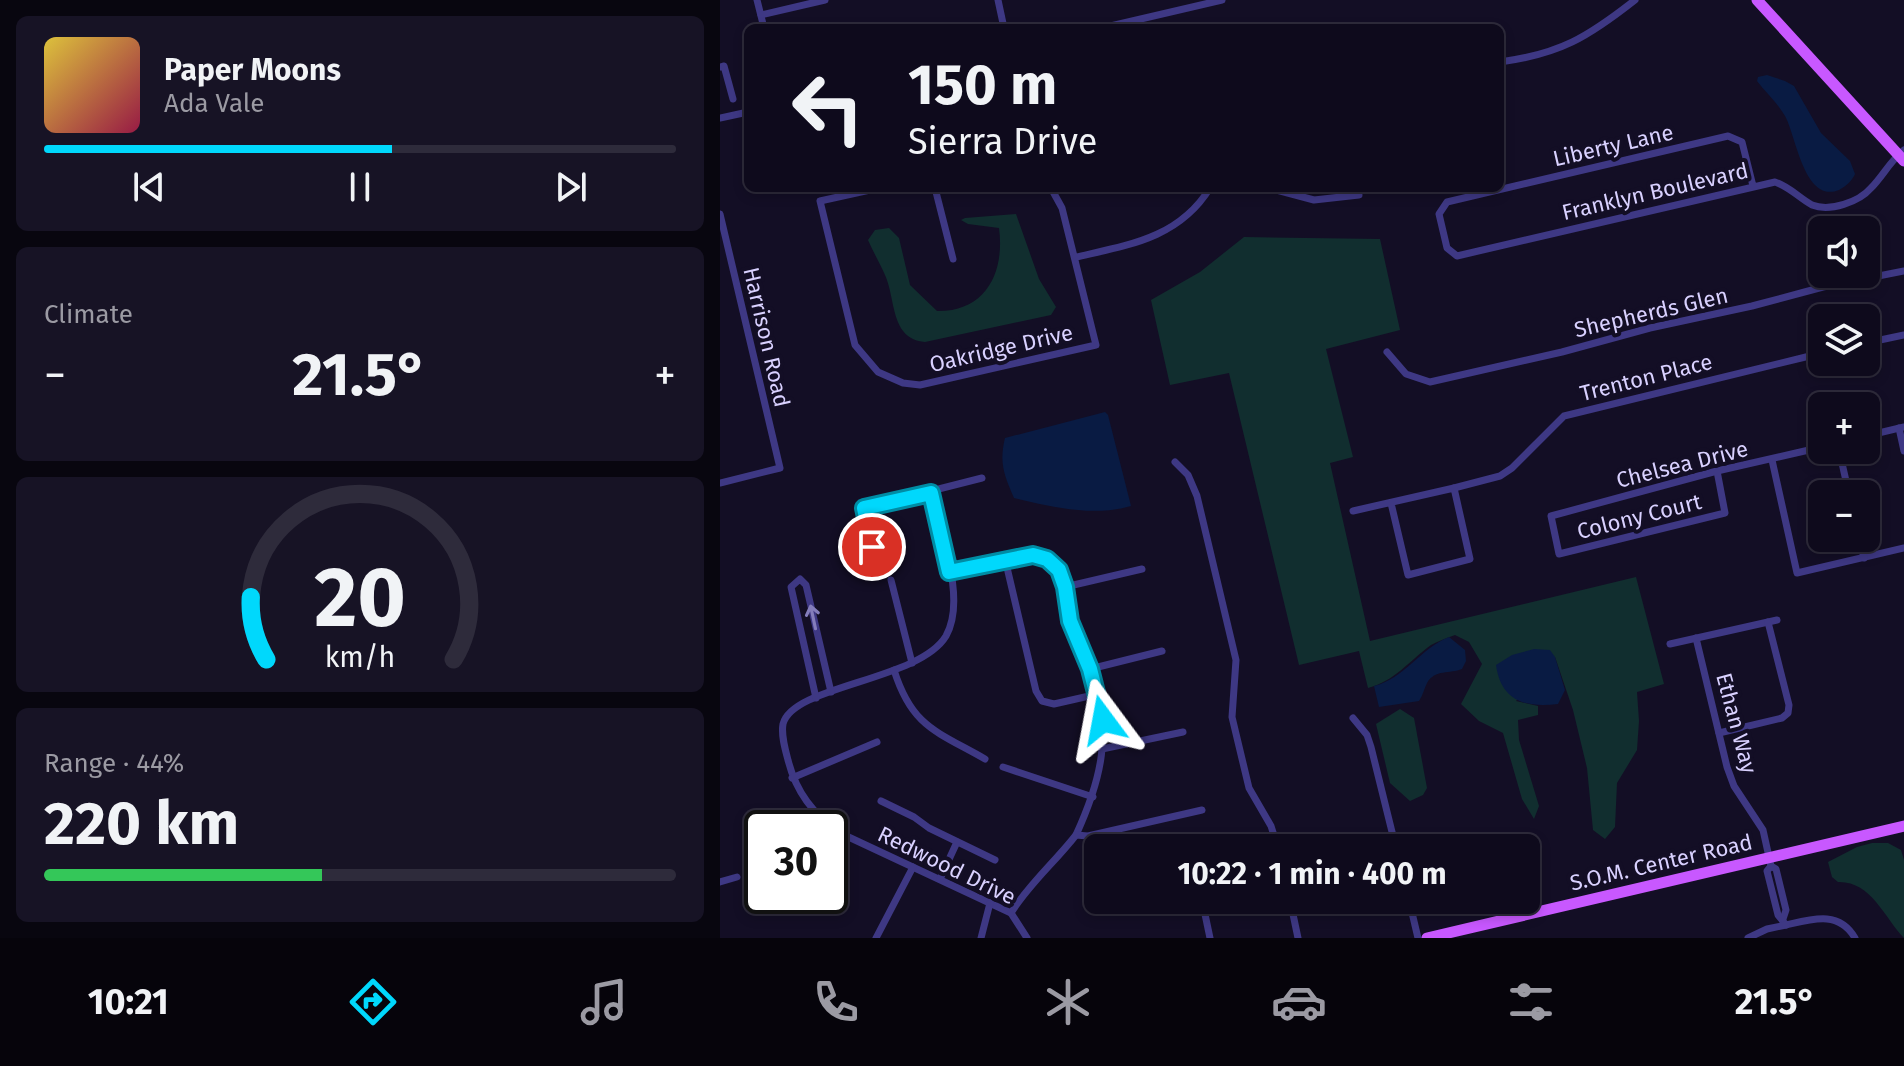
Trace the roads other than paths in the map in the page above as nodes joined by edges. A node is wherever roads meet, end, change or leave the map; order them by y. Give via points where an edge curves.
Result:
1 (757, 0) edge
2 (825, 0) edge
3 (998, 0) edge
4 (1222, 0) edge
5 (1635, 0) edge
6 (1757, 0) edge
7 (761, 15) junction
8 (763, 24) edge
9 (1003, 24) edge
10 (1119, 24) edge
11 (1504, 61) edge
12 (720, 67) edge
13 (733, 99) dead end
14 (744, 113) edge
15 (720, 118) edge
16 (1902, 155) edge
17 (1753, 186) junction
18 (1504, 189) edge
19 (861, 192) edge
20 (936, 192) edge
21 (1053, 192) edge
22 (1208, 192) edge
23 (1284, 192) edge
24 (1490, 192) edge
25 (1359, 195) dead end
26 (1447, 202) joint
27 (720, 214) edge
28 (1076, 257) junction
29 (953, 259) dead end
30 (1904, 271) edge
31 (1904, 335) edge
32 (1880, 340) edge
33 (1387, 352) dead end
34 (1808, 356) edge
35 (1902, 428) edge
36 (1880, 433) edge
37 (1808, 451) edge
38 (1904, 451) edge
39 (1772, 460) junction
40 (1175, 462) dead end
41 (1717, 471) junction
42 (982, 478) dead end
43 (720, 483) edge
44 (1454, 488) junction
45 (931, 493) junction
46 (1391, 503) junction
47 (1353, 511) dead end
48 (1551, 516) joint
49 (1904, 548) edge
50 (1862, 552) edge
51 (1864, 558) junction
52 (1005, 559) junction
53 (877, 568) dead end
54 (1142, 569) dead end
55 (949, 572) junction
56 (891, 580) dead end
57 (1065, 587) junction
58 (1696, 638) junction
59 (1670, 644) dead end
60 (1162, 651) dead end
61 (912, 663) junction
62 (1090, 669) junction
63 (894, 670) junction
64 (831, 692) junction
65 (1098, 694) junction
66 (816, 698) junction
67 (1353, 718) dead end
68 (1183, 732) dead end
69 (1719, 733) junction
70 (877, 742) dead end
71 (1102, 749) junction
72 (985, 759) dead end
73 (1003, 767) dead end
74 (792, 778) junction
75 (1093, 797) junction
76 (881, 801) dead end
77 (1202, 810) dead end
78 (1904, 826) edge
79 (1274, 834) edge
80 (1393, 834) edge
81 (1076, 835) junction
82 (957, 842) junction
83 (995, 860) dead end
84 (1770, 861) junction
85 (913, 867) junction
86 (737, 877) dead end
87 (940, 879) junction
88 (720, 882) edge
89 (990, 903) junction
90 (1011, 913) junction
91 (1205, 914) edge
92 (1293, 914) edge
93 (1412, 914) edge
94 (1784, 922) junction
95 (876, 938) edge
96 (981, 938) edge
97 (1027, 938) edge
98 (1210, 938) edge
99 (1298, 938) edge
100 (1418, 938) edge
101 (1427, 938) edge
102 (1748, 938) edge
103 (1855, 938) edge

1 - 7 street
2 - 7 street
3 - 9 street
4 - 10 street
5 - 11 street via 1563,47
6 - 16 main road
7 - 8 street
12 - 13 street via 724,66
14 - 15 street
16 - 17 street, Franklyn Boulevard via 1870,190 1843,204 1811,204 1775,182
17 - 18 street, Liberty Lane via 1742,142 1728,136
17 - 26 street, Franklyn Boulevard via 1457,256 1447,248 1439,214
19 - 28 street, Oakridge Drive via 820,201 855,345 878,372 903,383 931,383 1096,345
20 - 29 street
21 - 28 street, Oakridge Drive
22 - 28 street via 1171,229
23 - 25 street via 1314,200
24 - 26 street, Liberty Lane
27 - 43 street, Harrison Road via 780,468
30 - 33 street, Shepherds Glen via 1430,382 1406,374
31 - 32 street
34 - 44 street, Trenton Place via 1564,416 1500,476
35 - 36 street
35 - 38 street
37 - 39 street, Chelsea Drive
39 - 41 street, Chelsea Drive
39 - 51 street via 1797,573
40 - 79 street via 1197,496 1236,660 1232,717 1249,788
41 - 48 street, Chelsea Drive
41 - 48 street, Colony Court via 1725,513 1559,554
42 - 45 street
44 - 46 street, Trenton Place
44 - 46 street via 1470,559 1408,575
45 - 53 street via 864,508
45 - 55 street, Redwood Drive
46 - 47 street, Trenton Place
49 - 51 street
50 - 51 street
52 - 55 street
52 - 57 street via 1047,559 1059,570
52 - 65 street via 1042,701 1054,704
54 - 57 street
55 - 61 street, Redwood Drive via 955,616 945,638
56 - 61 street
57 - 62 street via 1070,621
58 - 59 street
58 - 69 street, Ethan Way
58 - 69 street via 1772,621 1788,713
60 - 62 street
61 - 63 street, Redwood Drive
62 - 65 street
63 - 64 street, Redwood Drive
63 - 72 street via 914,714
64 - 66 street, Redwood Drive
64 -> 66 street via 806,585 800,579 791,587
65 - 71 street
66 - 74 street, Redwood Drive via 798,705 783,722
67 - 80 street via 1367,735
68 - 71 street
69 - 84 street, Ethan Way via 1734,786 1763,830
70 - 74 street
71 - 75 street
73 - 75 street
74 - 85 street, Redwood Drive via 826,823
75 - 81 street
76 - 82 street
77 - 81 street
78 - 84 main road, S.O.M. Center Road
81 - 90 street
82 - 83 street
82 - 87 street
84 - 94 street, Ethan Way via 1786,910
84 - 101 main road, S.O.M. Center Road
85 - 87 street, Redwood Drive
85 - 95 street
86 - 88 street
87 - 89 street, Redwood Drive
89 - 90 street, Redwood Drive
89 - 96 street
90 - 97 street, Redwood Drive
91 - 98 street
92 - 99 street
93 - 100 street
94 - 102 street
94 - 103 street via 1828,917 1839,920

